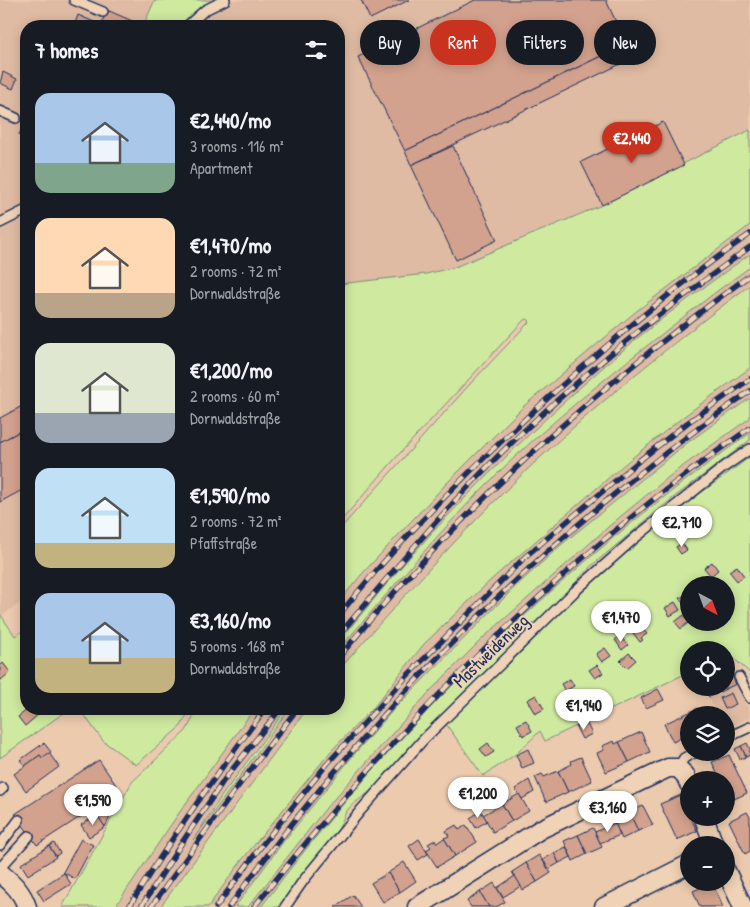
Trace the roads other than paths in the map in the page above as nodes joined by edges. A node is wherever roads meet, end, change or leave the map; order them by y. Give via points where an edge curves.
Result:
1 (74, 0) edge
2 (225, 0) edge
3 (103, 12) dead end
4 (194, 20) edge
5 (0, 112) edge
6 (16, 118) dead end
7 (20, 213) edge
8 (0, 223) edge
9 (750, 449) edge
10 (739, 677) dead end
11 (750, 698) edge
12 (750, 727) edge
13 (735, 734) edge
14 (682, 761) edge
15 (678, 768) junction
16 (681, 771) edge
17 (19, 820) dead end
18 (30, 836) dead end
19 (0, 845) edge
20 (0, 868) edge
21 (680, 869) edge
22 (0, 873) edge
23 (735, 891) edge
24 (23, 899) edge
25 (285, 907) edge
26 (417, 907) edge
27 (604, 907) edge
28 (743, 907) edge

1 - 3 lane
2 - 4 lane
5 - 6 lane
7 - 8 lane
9 - 25 lane, Mastweidenweg via 649,526 588,580 423,740 361,810
10 - 11 lane
12 - 13 lane
14 - 15 lane
15 - 16 street
15 - 26 street via 668,768 541,829
17 - 19 lane
18 - 20 lane
21 - 27 street
22 - 24 street via 13,883
23 - 28 street

